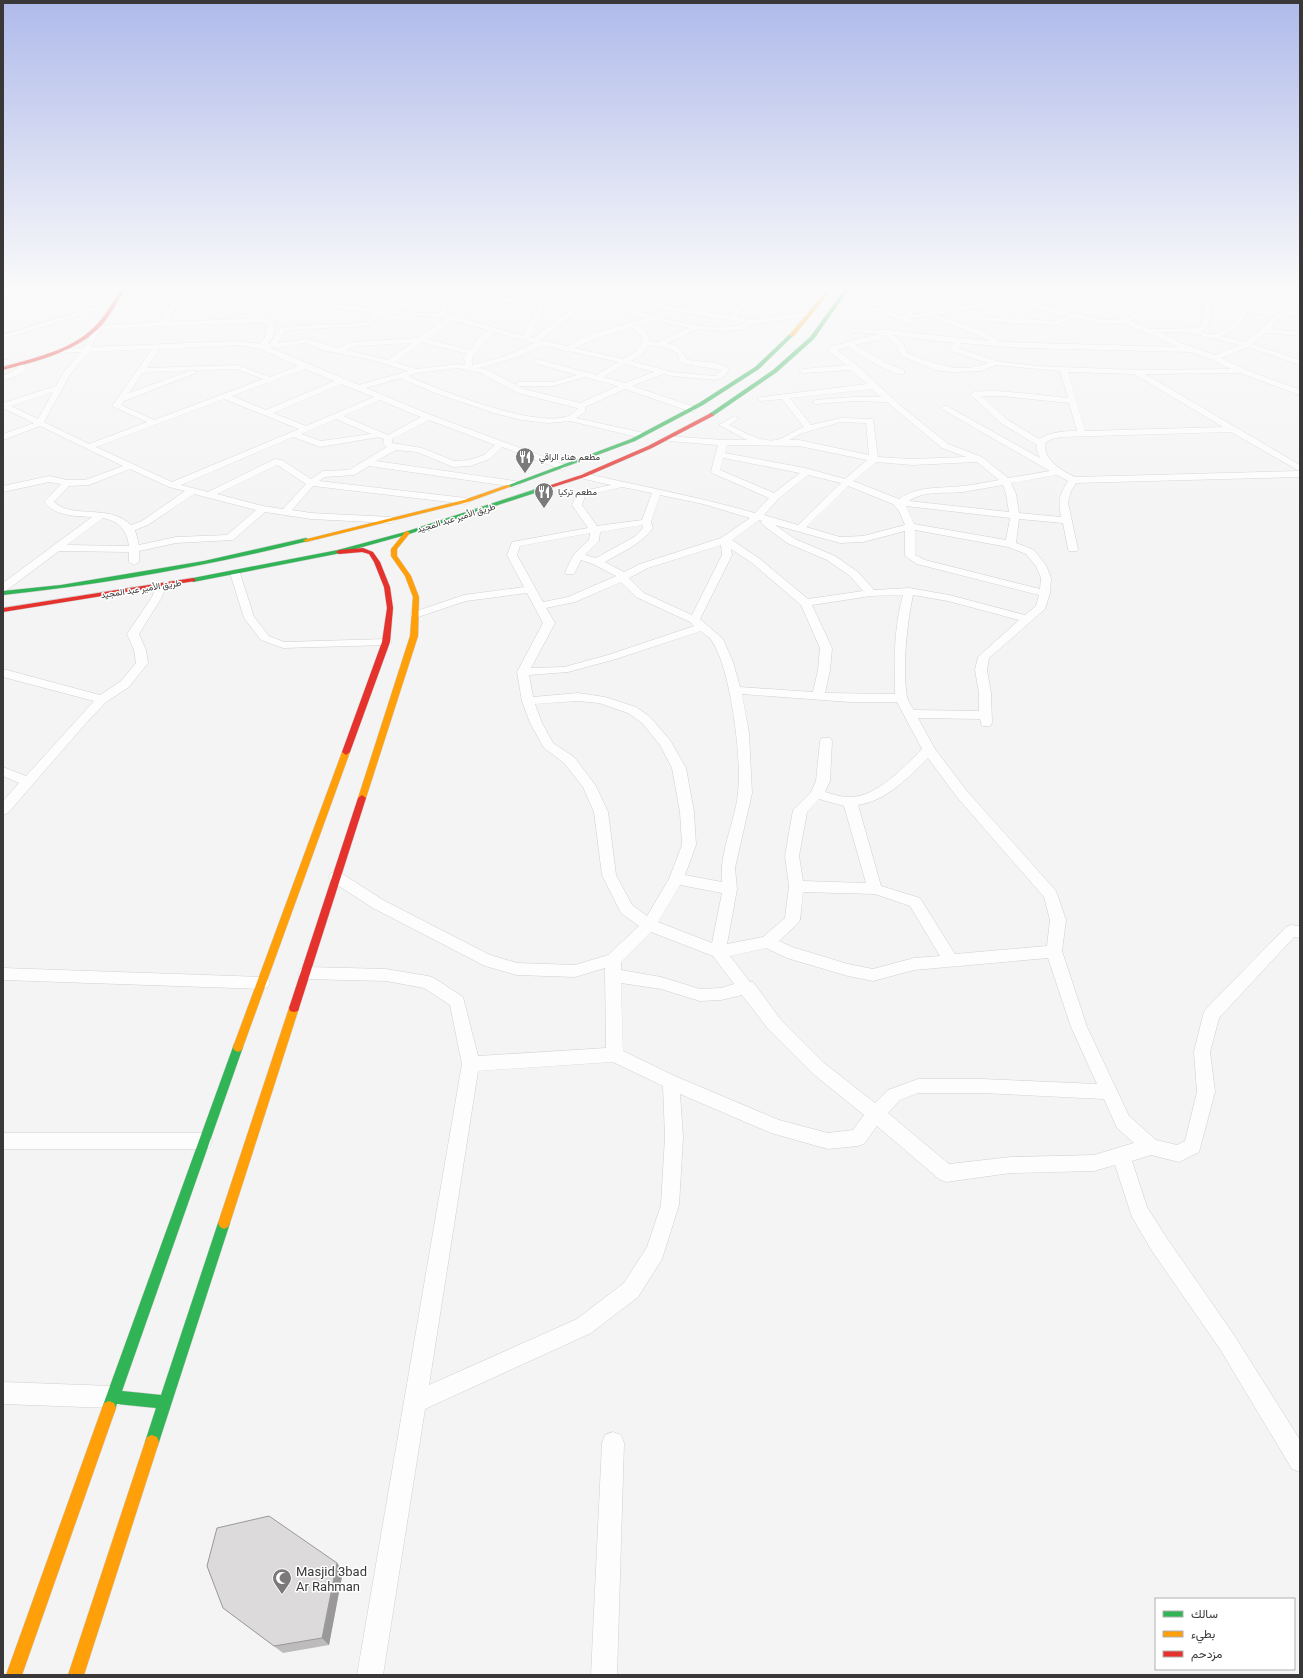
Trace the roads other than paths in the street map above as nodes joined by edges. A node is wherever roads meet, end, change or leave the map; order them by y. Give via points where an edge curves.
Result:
1 (21, 367) edge
2 (72, 367) edge
3 (143, 367) edge
4 (227, 367) edge
5 (238, 367) edge
6 (300, 367) edge
7 (307, 367) edge
8 (406, 367) edge
9 (447, 367) edge
10 (465, 367) edge
11 (472, 367) edge
12 (616, 367) edge
13 (645, 367) edge
14 (723, 367) edge
15 (758, 367) edge
16 (780, 367) edge
17 (849, 367) edge
18 (854, 367) edge
19 (889, 367) edge
20 (936, 367) edge
21 (983, 367) edge
22 (1047, 367) edge
23 (1234, 367) edge
24 (205, 368) junction
25 (469, 368) junction
26 (562, 368) edge
27 (820, 369) junction
28 (1063, 369) junction
29 (141, 370) junction
30 (416, 371) junction
31 (803, 371) dead end
32 (1241, 371) junction
33 (661, 372) junction
34 (901, 372) dead end
35 (1136, 372) junction
36 (400, 375) junction
37 (584, 375) junction
38 (1160, 377) dead end
39 (3, 378) edge
40 (597, 378) junction
41 (269, 379) junction
42 (340, 381) junction
43 (506, 384) junction
44 (625, 386) junction
45 (874, 386) junction
46 (60, 387) junction
47 (358, 388) junction
48 (846, 389) junction
49 (1300, 393) edge
50 (809, 394) junction
51 (224, 396) junction
52 (785, 397) junction
53 (381, 398) junction
54 (121, 399) junction
55 (761, 399) dead end
56 (890, 400) junction
57 (1300, 400) edge
58 (1072, 401) junction
59 (816, 402) junction
60 (3, 405) edge
61 (581, 406) junction
62 (944, 408) dead end
63 (692, 409) junction
64 (824, 410) dead end
65 (858, 410) junction
66 (266, 413) junction
67 (336, 416) junction
68 (428, 417) junction
69 (735, 418) dead end
70 (571, 419) junction
71 (155, 423) junction
72 (39, 424) junction
73 (809, 428) junction
74 (307, 429) junction
75 (1232, 429) junction
76 (293, 434) junction
77 (379, 434) junction
78 (1082, 434) junction
79 (641, 435) junction
80 (3, 437) edge
81 (388, 438) junction
82 (669, 438) junction
83 (759, 442) junction
84 (778, 442) junction
85 (723, 443) junction
86 (500, 444) junction
87 (1041, 444) junction
88 (394, 447) junction
89 (88, 448) junction
90 (721, 455) junction
91 (874, 459) junction
92 (979, 459) junction
93 (369, 463) junction
94 (131, 466) junction
95 (564, 467) junction
96 (1300, 469) edge
97 (806, 472) junction
98 (1058, 472) junction
99 (1300, 474) edge
100 (583, 476) junction
101 (1073, 480) junction
102 (1006, 481) junction
103 (847, 482) junction
104 (311, 483) junction
105 (67, 484) junction
106 (515, 484) junction
107 (624, 484) junction
108 (172, 485) junction
109 (3, 489) edge
110 (192, 491) junction
111 (658, 491) junction
112 (208, 495) junction
113 (775, 497) junction
114 (466, 501) junction
115 (899, 503) junction
116 (263, 509) junction
117 (286, 512) junction
118 (101, 515) junction
119 (756, 517) junction
120 (1015, 517) junction
121 (391, 520) junction
122 (1068, 521) junction
123 (646, 522) junction
124 (911, 526) junction
125 (129, 529) junction
126 (799, 529) junction
127 (595, 530) junction
128 (407, 533) junction
129 (725, 540) junction
130 (1011, 544) junction
131 (57, 548) junction
132 (134, 549) junction
133 (1073, 549) dead end
134 (338, 552) junction
135 (578, 556) junction
136 (134, 562) dead end
137 (597, 562) junction
138 (570, 572) dead end
139 (235, 573) junction
140 (624, 577) junction
141 (161, 586) junction
142 (3, 588) edge
143 (530, 589) junction
144 (909, 591) junction
145 (3, 592) edge
146 (871, 593) junction
147 (1044, 593) junction
148 (806, 602) junction
149 (539, 606) junction
150 (3, 610) edge
151 (415, 615) junction
152 (1026, 619) junction
153 (698, 623) junction
154 (386, 642) junction
155 (523, 672) junction
156 (3, 673) edge
157 (734, 690) junction
158 (818, 696) junction
159 (901, 698) junction
160 (102, 699) junction
161 (528, 701) junction
162 (908, 714) junction
163 (826, 741) dead end
164 (929, 750) junction
165 (3, 771) edge
166 (27, 781) junction
167 (817, 794) junction
168 (850, 802) junction
169 (3, 810) edge
170 (336, 877) junction
171 (676, 879) junction
172 (796, 886) junction
173 (730, 889) junction
174 (875, 890) junction
175 (649, 925) junction
176 (1300, 932) edge
177 (768, 942) junction
178 (1054, 951) junction
179 (718, 952) junction
180 (951, 961) junction
181 (613, 968) junction
182 (306, 973) junction
183 (3, 974) edge
184 (262, 983) junction
185 (747, 986) junction
186 (614, 1054) junction
187 (471, 1064) junction
188 (671, 1082) junction
189 (1109, 1092) junction
190 (875, 1114) junction
191 (3, 1141) edge
192 (203, 1141) junction
193 (1151, 1147) junction
194 (1122, 1156) junction
195 (3, 1394) edge
196 (112, 1397) junction
197 (165, 1402) junction
198 (415, 1402) junction
199 (613, 1443) dead end
200 (1300, 1461) edge
201 (14, 1675) edge
202 (76, 1675) edge
203 (370, 1675) edge
204 (604, 1675) edge

1 - 39 street via 18,372
2 - 46 street
3 - 29 street
4 - 24 street
5 - 41 street
6 - 41 street
7 - 42 street
8 - 30 street
9 - 30 street
10 - 25 street
11 - 25 street
12 - 40 street
13 - 33 street
14 - 33 street via 726,369 716,378
15 - 63 main road, طريق الأمير عبد المجيد
16 - 82 main road, طريق الأمير عبد المجيد via 718,411
17 - 27 street
18 - 45 street
19 - 34 street
20 - 21 street via 952,370
22 - 28 street
23 - 32 street
24 - 29 street
24 - 54 street
25 - 43 street via 483,371
26 - 37 street
27 - 31 street
27 - 48 street
28 - 35 street
28 - 58 street
29 - 54 street
30 - 36 street
32 - 35 street
32 - 49 street
33 - 44 street
35 - 75 street
36 - 47 street
36 - 70 street via 426,388 476,406 520,417
37 - 40 street
37 - 43 street via 553,384
38 - 57 street via 1243,379
40 - 44 street
41 - 51 street
42 - 47 street
42 - 66 street
43 - 61 street via 522,391
44 - 61 street
44 - 63 street
45 - 48 street
45 - 56 street
46 - 60 street
46 - 72 street
47 - 53 street
48 - 50 street
50 - 52 street
50 - 59 street
51 - 66 street
51 - 71 street
52 - 55 street
52 - 73 street
53 - 67 street
53 - 68 street
54 - 71 street via 116,406
56 - 65 street
56 - 92 street via 945,446
58 - 78 street
58 - 87 street via 974,394 997,417
59 - 64 street
59 - 65 street
60 - 72 street
61 - 70 street via 579,414
62 - 98 street
63 - 79 main road, طريق الأمير عبد المجيد
65 - 73 street via 841,420
65 - 91 street via 870,421
66 - 74 street
67 - 74 street
67 - 77 street
68 - 81 street
68 - 86 street
69 - 83 street via 724,425
70 - 79 street
71 - 89 street
72 - 80 street
72 - 89 street
73 - 84 street
74 - 76 street
75 - 78 street
75 - 96 street
76 - 77 street via 320,444
76 - 108 street
77 - 81 street
78 - 87 street via 1049,437
79 - 95 main road, طريق الأمير عبد المجيد
81 - 88 street via 387,444
82 - 85 street
82 - 100 main road, طريق الأمير عبد المجيد
83 - 84 street
83 - 85 street
84 - 91 street via 799,443
85 - 90 street
86 - 88 street via 487,457 470,463 453,464 419,450
86 - 95 street
87 - 98 street via 1044,457
88 - 93 street
89 - 94 street
90 - 97 street
90 - 113 street via 715,471
91 - 92 street via 912,462
91 - 103 street
92 - 102 street
93 - 104 street via 351,473 323,474
93 - 106 street
94 - 105 street via 86,483
94 - 108 street
95 - 106 main road, طريق الأمير عبد المجيد
97 - 103 street
97 - 113 street
98 - 101 street
98 - 102 street
99 - 101 street
100 - 107 street
100 - 128 main road, طريق الأمير عبد المجيد
101 - 122 street via 1066,491 1063,503
102 - 115 street via 962,489 931,490 914,494
102 - 120 street
103 - 115 street
103 - 126 street
104 - 112 street via 279,462 275,462
104 - 114 street
104 - 117 street
105 - 109 street via 49,480
105 - 118 street via 49,502 56,508 72,512
106 - 114 main road, طريق الأمير عبد المجيد
107 - 111 street
107 - 127 street via 581,494 577,505
108 - 110 street
110 - 112 street
110 - 125 street via 145,523
111 - 119 street
111 - 123 street
112 - 116 street
113 - 119 street
114 - 121 main road, طريق الأمير عبد المجيد
115 - 120 street via 941,506
115 - 124 street
116 - 117 street
116 - 132 street via 230,538 176,540
117 - 121 street via 312,516
118 - 125 street via 118,520
118 - 131 street
119 - 126 street
119 - 129 street
119 - 146 street via 791,541 837,562 854,574
120 - 122 street
120 - 130 street
121 - 145 main road, طريق الأمير عبد المجيد via 204,563 61,587
122 - 133 street
123 - 127 street
123 - 137 street via 648,528 638,539
124 - 126 street via 863,539 840,540
124 - 130 street
124 - 147 street via 910,556 921,562
125 - 132 street
127 - 135 street via 594,541
127 - 143 street via 516,544 512,555
128 - 134 main road, طريق الأمير عبد المجيد
128 - 151 main road via 394,549 394,556 408,576 416,596
129 - 140 street via 644,566
129 - 148 street via 756,561
129 - 153 street via 727,555 706,599
130 - 147 street via 1030,552 1041,564 1046,578
131 - 132 street
131 - 142 street
132 - 136 street
134 - 139 main road, طريق الأمير عبد المجيد
134 - 154 main road via 363,550 372,553 377,562 387,587 390,608
135 - 137 street
135 - 138 street
137 - 140 street
139 - 141 main road, طريق الأمير عبد المجيد
139 - 154 street via 249,618 265,638 283,645
140 - 149 street via 571,600
140 - 153 street via 640,595
141 - 150 main road, طريق الأمير عبد المجيد
141 - 160 street via 157,597 133,634 142,663 125,684
143 - 149 street
143 - 151 street via 464,598
144 - 146 street
144 - 152 street via 949,598
144 - 159 street via 904,611
146 - 148 street
147 - 152 street via 1041,607
148 - 158 street via 826,648
149 - 155 street via 549,623
151 - 170 main road via 414,636
152 - 162 street via 984,657 981,670 986,719
153 - 155 street via 612,657 564,670
153 - 157 street via 717,639 727,662
154 - 184 main road
155 - 161 street
156 - 160 street
157 - 158 street
157 - 173 street via 743,733 746,766 745,793 728,868
158 - 159 street
159 - 162 street
160 - 166 street
161 - 171 street via 578,697 601,700 632,710 646,720 666,743 679,768 687,812 689,845
161 - 175 street via 548,745 569,760 589,786 601,812 609,875 626,909
162 - 164 street
163 - 167 street via 823,781
164 - 168 street via 876,796
164 - 178 street via 961,792 1051,895 1058,920
165 - 166 street
166 - 169 street
167 - 168 street
167 - 172 street via 800,810 792,856
168 - 174 street
170 - 181 street via 378,904 485,960 517,969 575,971
170 - 182 main road
171 - 173 street
171 - 175 street
172 - 174 street
172 - 177 street via 792,920
173 - 179 street
174 - 180 street via 915,902
175 - 179 street
175 - 181 street
176 - 193 street via 1291,931 1211,1015 1202,1052 1206,1092 1193,1146 1179,1154
177 - 179 street
177 - 180 street via 787,952 873,975 914,964
178 - 180 street
178 - 189 street via 1079,1028
179 - 185 street
181 - 185 street via 700,995 721,994
181 - 186 street
182 - 187 street via 386,975 428,982 457,1002
182 - 197 main road
183 - 184 street
184 - 192 main road
185 - 190 street via 775,1025 818,1068
186 - 187 street
186 - 188 street
187 - 198 street
188 - 190 street via 778,1127 828,1141 858,1138
188 - 198 street via 674,1137 670,1205 655,1252 631,1290 584,1326
189 - 190 street via 982,1086 918,1086 894,1095
189 - 193 street via 1123,1122
190 - 194 street via 946,1172 1011,1165 1094,1163
191 - 192 street
192 - 196 main road
193 - 194 street
194 - 200 street via 1139,1211 1227,1342
195 - 196 street
196 - 197 main road
196 - 201 main road
197 - 202 main road
198 - 203 street
199 - 204 street

